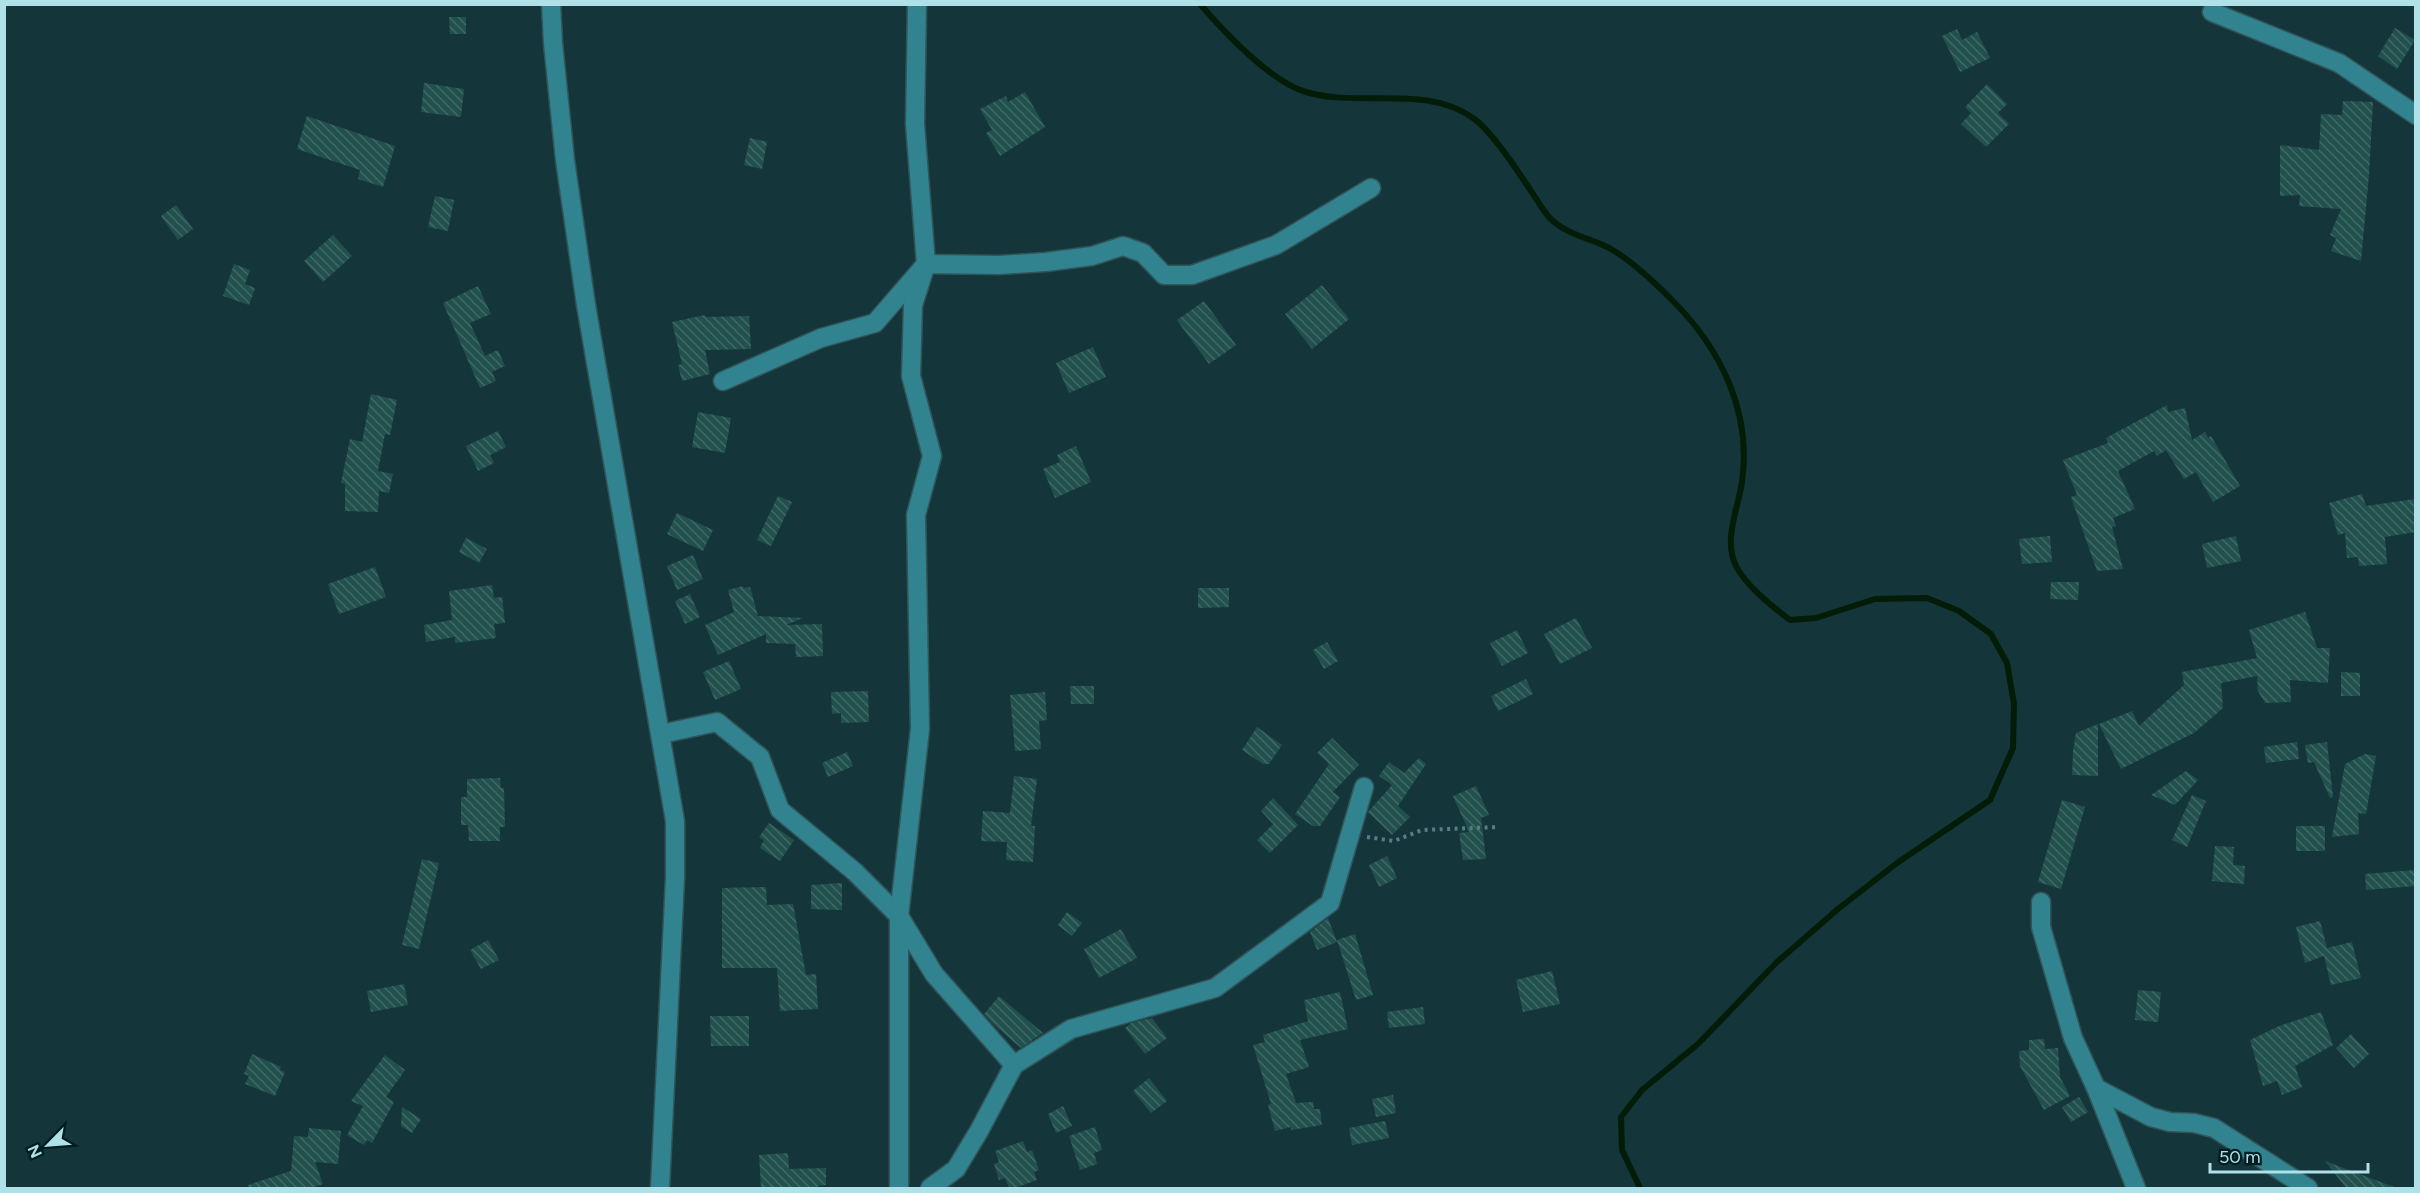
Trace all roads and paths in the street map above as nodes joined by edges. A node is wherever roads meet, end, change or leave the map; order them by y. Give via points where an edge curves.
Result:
1 (551, 4) edge
2 (917, 4) edge
3 (2212, 12) dead end
4 (2415, 115) edge
5 (1371, 188) dead end
6 (926, 264) junction
7 (723, 381) dead end
8 (661, 734) junction
9 (1364, 787) dead end
10 (1499, 827) dead end
11 (1351, 835) junction
12 (2041, 902) dead end
13 (898, 916) junction
14 (1014, 1065) junction
15 (2096, 1088) junction
16 (660, 1188) edge
17 (899, 1188) edge
18 (930, 1188) edge
19 (2136, 1188) edge
20 (2308, 1188) edge

1 - 8 street via 565,160 586,304
2 - 6 street via 915,124
3 - 4 street via 2339,63
5 - 6 street via 1276,245 1192,275 1164,275 1143,253 1124,246 1046,262 999,266
6 - 7 street via 875,323 821,338
6 - 13 street via 913,305 911,376 932,456 916,515 920,729
8 - 13 street via 717,722 760,757 780,810 855,872
8 - 16 street via 674,810 675,842
9 - 11 street
10 - 11 path via 1422,830 1394,841
11 - 14 street via 1330,903 1215,988 1071,1029
12 - 15 street via 2041,927 2073,1038
13 - 14 street via 933,974
13 - 17 street
14 - 18 street via 956,1169
15 - 19 street
15 - 20 street via 2151,1117 2214,1128

